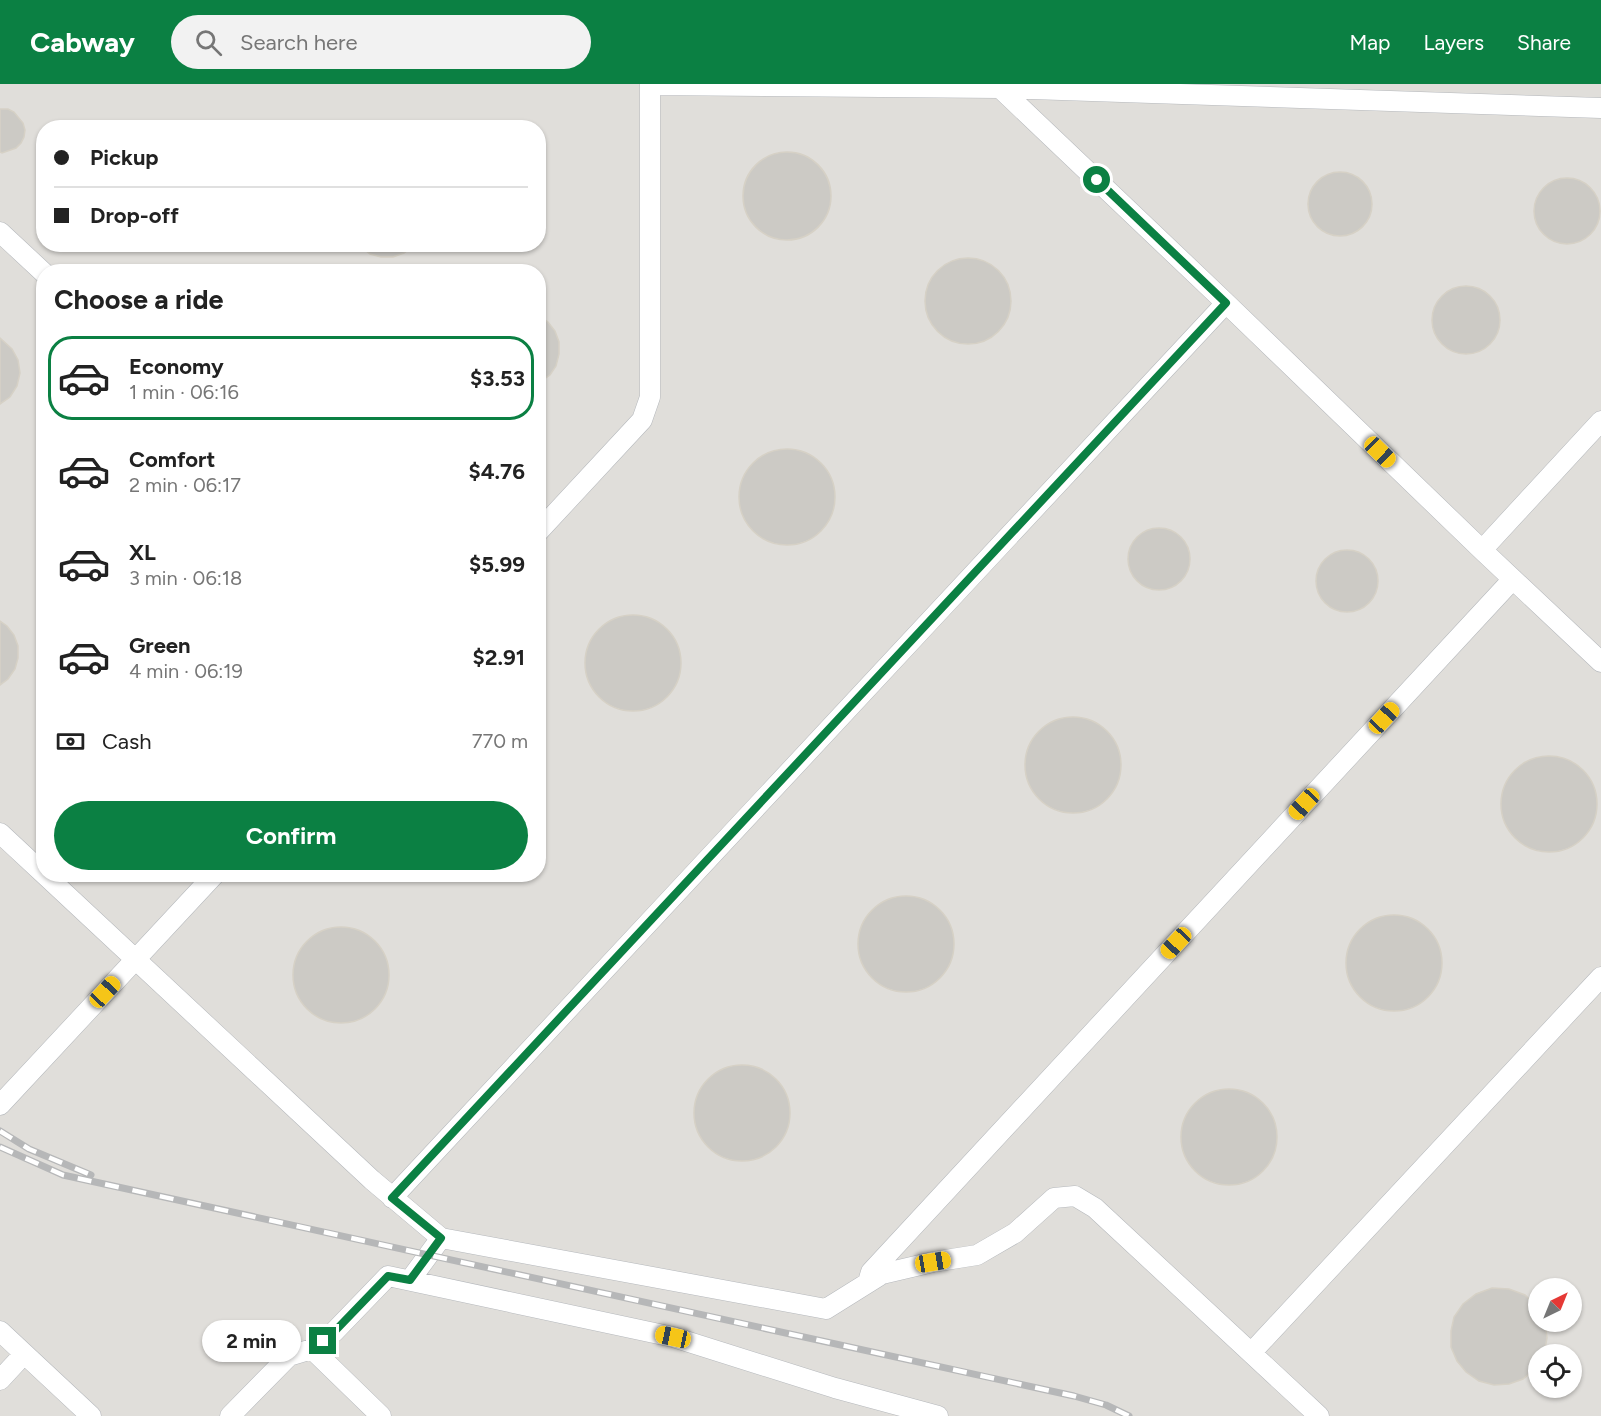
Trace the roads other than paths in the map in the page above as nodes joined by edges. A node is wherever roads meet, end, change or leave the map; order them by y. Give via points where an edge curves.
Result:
1 (650, 85) edge
2 (1000, 88) junction
3 (1601, 108) edge
4 (0, 232) edge
5 (36, 266) edge
6 (1226, 303) junction
7 (1601, 421) edge
8 (546, 523) edge
9 (1482, 550) junction
10 (1513, 579) junction
11 (1601, 662) edge
12 (0, 833) edge
13 (36, 867) edge
14 (53, 882) edge
15 (207, 882) edge
16 (135, 959) junction
17 (1601, 977) edge
18 (0, 1105) edge
19 (392, 1198) junction
20 (441, 1238) junction
21 (410, 1280) junction
22 (868, 1283) junction
23 (0, 1331) edge
24 (312, 1349) junction
25 (1251, 1353) junction
26 (24, 1354) junction
27 (0, 1380) edge
28 (91, 1416) edge
29 (230, 1416) edge
30 (381, 1416) edge
31 (938, 1416) edge
32 (1319, 1416) edge

1 - 2 lane
1 - 8 lane via 650,397 642,420
2 - 3 lane
2 - 6 lane
4 - 5 lane
6 - 9 lane
6 - 19 lane
7 - 9 lane
9 - 10 lane
10 - 11 lane
10 - 22 lane via 871,1272
12 - 13 lane
14 - 16 lane
15 - 16 lane
16 - 18 lane
16 - 19 lane
17 - 25 lane
19 - 20 lane
20 - 21 lane
20 - 22 lane via 826,1309
21 - 24 lane via 388,1276
21 - 31 lane via 673,1337
22 - 25 lane via 882,1274 977,1255 1015,1233 1054,1198 1075,1196 1095,1208
23 - 26 lane
24 - 29 lane via 289,1356
24 - 30 lane
25 - 32 lane
26 - 27 lane
26 - 28 lane

